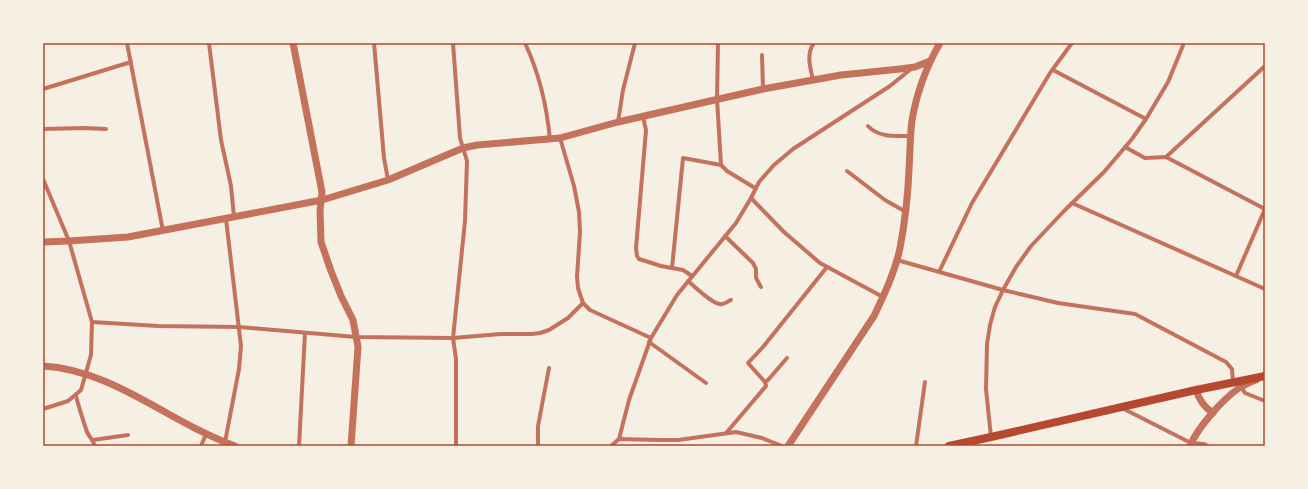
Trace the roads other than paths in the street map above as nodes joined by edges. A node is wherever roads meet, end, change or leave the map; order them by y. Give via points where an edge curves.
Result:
1 (127, 43) edge
2 (209, 43) edge
3 (293, 43) edge
4 (374, 43) edge
5 (452, 43) edge
6 (525, 43) edge
7 (635, 43) edge
8 (718, 43) edge
9 (814, 43) edge
10 (940, 43) edge
11 (1072, 43) edge
12 (1184, 43) edge
13 (762, 55) dead end
14 (930, 61) junction
15 (131, 62) junction
16 (1265, 66) edge
17 (915, 67) junction
18 (1052, 70) junction
19 (813, 80) junction
20 (43, 89) edge
21 (763, 89) junction
22 (717, 99) junction
23 (643, 117) junction
24 (1146, 119) junction
25 (618, 122) junction
26 (868, 126) dead end
27 (43, 129) edge
28 (106, 129) dead end
29 (911, 136) junction
30 (560, 138) junction
31 (550, 140) junction
32 (1125, 147) junction
33 (463, 148) junction
34 (1166, 157) junction
35 (721, 165) junction
36 (847, 170) dead end
37 (43, 179) edge
38 (388, 180) junction
39 (755, 188) junction
40 (751, 198) junction
41 (322, 200) junction
42 (1072, 203) junction
43 (1265, 209) edge
44 (906, 212) junction
45 (234, 217) junction
46 (226, 218) junction
47 (163, 231) junction
48 (725, 236) junction
49 (69, 241) junction
50 (43, 242) edge
51 (897, 260) junction
52 (827, 267) junction
53 (672, 268) junction
54 (939, 272) junction
55 (692, 276) junction
56 (1236, 276) junction
57 (688, 281) junction
58 (761, 287) dead end
59 (1265, 289) edge
60 (1003, 290) junction
61 (883, 297) junction
62 (731, 300) dead end
63 (582, 303) junction
64 (92, 322) junction
65 (239, 328) junction
66 (305, 333) junction
67 (356, 338) junction
68 (453, 338) junction
69 (650, 340) junction
70 (787, 358) dead end
71 (43, 366) edge
72 (548, 368) dead end
73 (86, 374) junction
74 (1263, 376) edge
75 (766, 382) junction
76 (925, 382) dead end
77 (706, 383) dead end
78 (1233, 383) junction
79 (1241, 387) junction
80 (1196, 390) junction
81 (76, 396) junction
82 (1265, 401) edge
83 (1122, 408) junction
84 (43, 409) edge
85 (1212, 413) junction
86 (727, 432) junction
87 (206, 434) junction
88 (128, 435) dead end
89 (991, 437) junction
90 (619, 439) junction
91 (93, 440) junction
92 (225, 443) junction
93 (1191, 444) edge
94 (95, 446) edge
95 (201, 446) edge
96 (235, 446) edge
97 (299, 446) edge
98 (351, 446) edge
99 (456, 446) edge
100 (538, 446) edge
101 (611, 446) edge
102 (782, 446) edge
103 (788, 446) edge
104 (916, 446) edge
105 (949, 446) edge
106 (1208, 446) edge

1 - 15 street
2 - 45 street
3 - 41 street
4 - 38 street
5 - 33 street
6 - 31 street via 533,60 548,118
7 - 25 street
8 - 22 street
9 - 19 street via 809,50
10 - 14 street
11 - 18 street
12 - 24 street via 1168,82
13 - 21 street
14 - 17 street
14 - 29 street via 917,99
15 - 20 street
15 - 47 street
16 - 34 street
17 - 19 street
17 - 39 street via 793,149 774,165
18 - 24 street
18 - 54 street via 972,203
19 - 21 street
21 - 22 street
22 - 23 street
22 - 35 street
23 - 25 street
23 - 53 street via 646,130 637,256 639,259
24 - 32 street
25 - 30 street
26 - 29 street via 881,134
27 - 28 street
29 - 44 street
30 - 31 street
30 - 63 street via 579,212 577,277
31 - 33 street
32 - 34 street via 1145,158
32 - 42 street
33 - 38 street
33 - 68 street via 467,161 465,221
34 - 43 street
35 - 39 street via 727,172
35 - 53 street via 682,158
36 - 44 street via 885,200
37 - 49 street
38 - 41 street
39 - 40 street
40 - 48 street
40 - 52 street via 784,232
41 - 45 street
41 - 67 street via 321,242 353,320
42 - 56 street
42 - 60 street via 1031,246
43 - 56 street
44 - 51 street
45 - 46 street
46 - 47 street
46 - 65 street
47 - 49 street via 128,237
48 - 55 street
48 - 58 street via 753,263
49 - 50 street
49 - 64 street
51 - 54 street
51 - 61 street
52 - 61 street
52 - 75 street via 748,363
53 - 55 street via 683,270
54 - 60 street
55 - 57 street
56 - 59 street
57 - 62 street via 718,304
57 - 69 street
60 - 78 street via 1058,303 1135,314 1226,362 1232,369
60 - 89 street via 990,325 988,344 986,389
61 - 103 street via 874,316
63 - 68 street via 568,318 549,330 532,334
63 - 69 street via 590,310
64 - 65 street
64 - 73 street via 91,355
65 - 66 street
65 - 92 street via 239,369
66 - 67 street
66 - 97 street
67 - 68 street
67 - 98 street via 358,347
68 - 99 street via 456,359
69 - 77 street
69 - 90 street via 629,400
70 - 75 street
71 - 73 street
72 - 100 street via 538,426
73 - 81 street via 81,390
73 - 87 street via 138,397
74 - 78 main road
74 - 79 street
75 - 86 street via 762,392
76 - 104 street
78 - 80 main road
79 - 82 street via 1245,394
79 - 85 street
80 - 83 main road
80 - 85 street via 1202,404
81 - 84 street
81 - 91 street via 88,435
83 - 89 main road
83 - 93 street
85 - 93 street
86 - 90 street via 678,440
86 - 102 street via 744,433
87 - 92 street
87 - 95 street
88 - 91 street
89 - 105 main road
90 - 101 street
91 - 94 street
92 - 96 street
93 - 106 street

